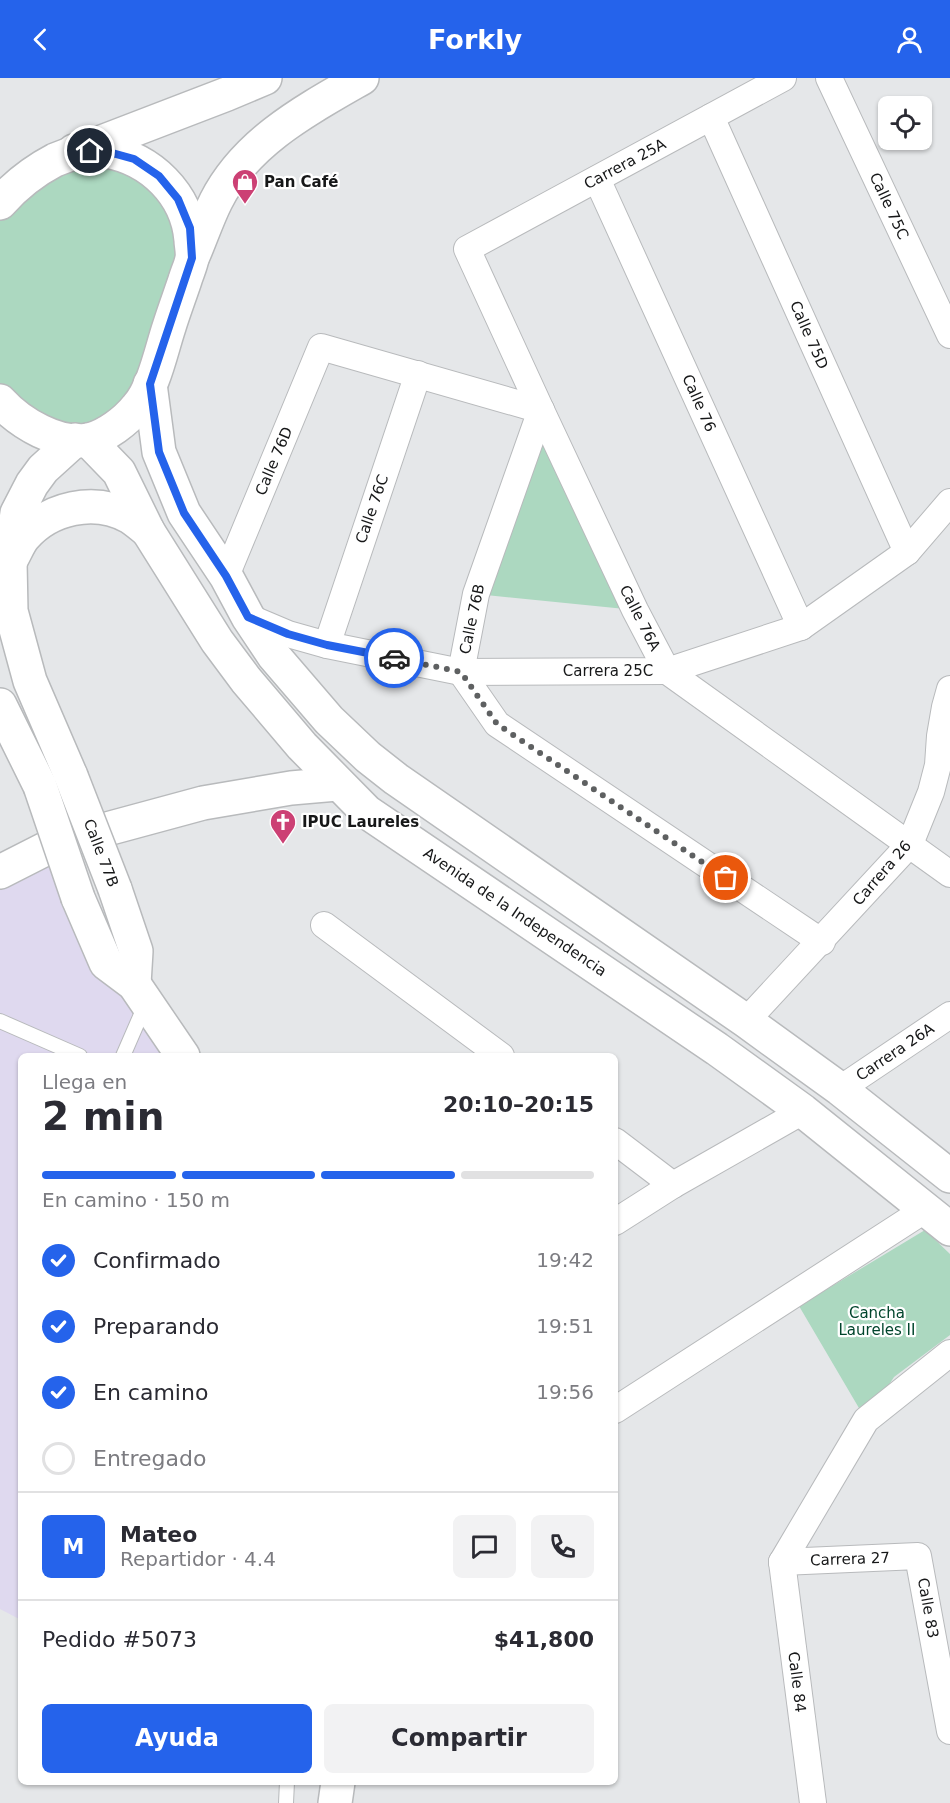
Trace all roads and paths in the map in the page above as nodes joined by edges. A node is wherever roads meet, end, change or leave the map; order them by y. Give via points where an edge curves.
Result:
1 (265, 78) edge
2 (362, 78) edge
3 (783, 78) edge
4 (829, 78) edge
5 (711, 117) junction
6 (74, 152) junction
7 (597, 179) junction
8 (0, 203) edge
9 (467, 249) joint
10 (192, 258) junction
11 (950, 335) edge
12 (418, 374) junction
13 (150, 384) junction
14 (1, 408) edge
15 (541, 410) junction
16 (82, 440) junction
17 (950, 502) edge
18 (148, 531) junction
19 (907, 552) junction
20 (10, 562) junction
21 (226, 576) junction
22 (801, 627) junction
23 (281, 645) junction
24 (327, 645) junction
25 (667, 670) junction
26 (461, 672) junction
27 (950, 689) edge
28 (0, 705) edge
29 (337, 783) junction
30 (59, 842) junction
31 (910, 844) junction
32 (0, 872) edge
33 (950, 874) edge
34 (324, 925) dead end
35 (822, 942) junction
36 (140, 992) junction
37 (950, 1015) edge
38 (0, 1021) edge
39 (746, 1021) junction
40 (73, 1053) edge
41 (124, 1053) edge
42 (180, 1053) edge
43 (497, 1053) edge
44 (840, 1089) junction
45 (803, 1111) junction
46 (618, 1143) edge
47 (950, 1176) edge
48 (673, 1185) junction
49 (618, 1219) edge
50 (938, 1219) edge
51 (950, 1353) edge
52 (618, 1408) edge
53 (918, 1556) joint
54 (782, 1562) junction
55 (950, 1731) edge
56 (287, 1785) edge
57 (338, 1785) edge
58 (286, 1803) edge
59 (335, 1803) edge
60 (813, 1803) edge

1 - 6 main road
2 - 10 main road via 263,141 216,200
3 - 5 street, Carrera 25A
4 - 11 street, Calle 75C
5 - 7 street, Carrera 25A
5 - 19 street, Calle 75D
6 - 8 main road via 36,170
6 - 10 main road via 105,151 134,159 159,176 178,199 190,228
7 - 9 street, Carrera 25A
7 - 22 street, Calle 76
9 - 15 street, Calle 76A
10 - 13 main road
12 - 15 street
12 - 21 street, Calle 76D via 321,346
12 - 24 street, Calle 76C
13 - 16 main road, Calle 77B via 138,407 120,423 104,434
13 - 21 main road via 159,452 184,513
14 - 16 main road via 55,437
15 - 25 street, Calle 76A
15 - 26 street, Calle 76B via 476,594
16 - 18 main road, Avenida de la Independencia via 119,472
16 - 20 main road, Calle 77B via 43,469 32,484 17,513
17 - 19 street, Carrera 25C
18 - 20 main road via 107,508 60,511 39,522 22,539
18 - 29 main road, Avenida de la Independencia via 217,642
19 - 22 street, Carrera 25C
20 - 36 main road, Calle 77B, bridge via 11,611 30,681 115,889 136,951
21 - 23 main road via 248,617
22 - 25 street, Carrera 25C
23 - 24 street, Carrera 25C
23 - 39 main road via 329,720 368,757
24 - 26 street, Carrera 25C
25 - 26 street, Carrera 25C
25 - 31 street, Calle 76A
26 - 35 street, Calle 76B via 497,724
27 - 31 street, Carrera 26 via 938,765
28 - 30 main road, bridge via 40,786
29 - 30 main road via 203,803
29 - 45 main road, Avenida de la Independencia via 367,812
30 - 32 main road
30 - 36 main road, bridge via 106,963
31 - 33 street, Calle 76A
31 - 35 street, Carrera 26
34 - 43 street
35 - 39 street, Carrera 26
36 - 41 lane
36 - 42 main road
37 - 44 street, Carrera 26A
38 - 40 lane
39 - 44 main road
44 - 47 main road
45 - 48 street
45 - 50 main road, Avenida de la Independencia
46 - 48 street
48 - 49 street
50 - 52 street
51 - 54 street via 866,1420
53 - 54 street, Carrera 27
53 - 55 street, Calle 83
54 - 60 street, Calle 84
56 - 58 lane
57 - 59 main road

